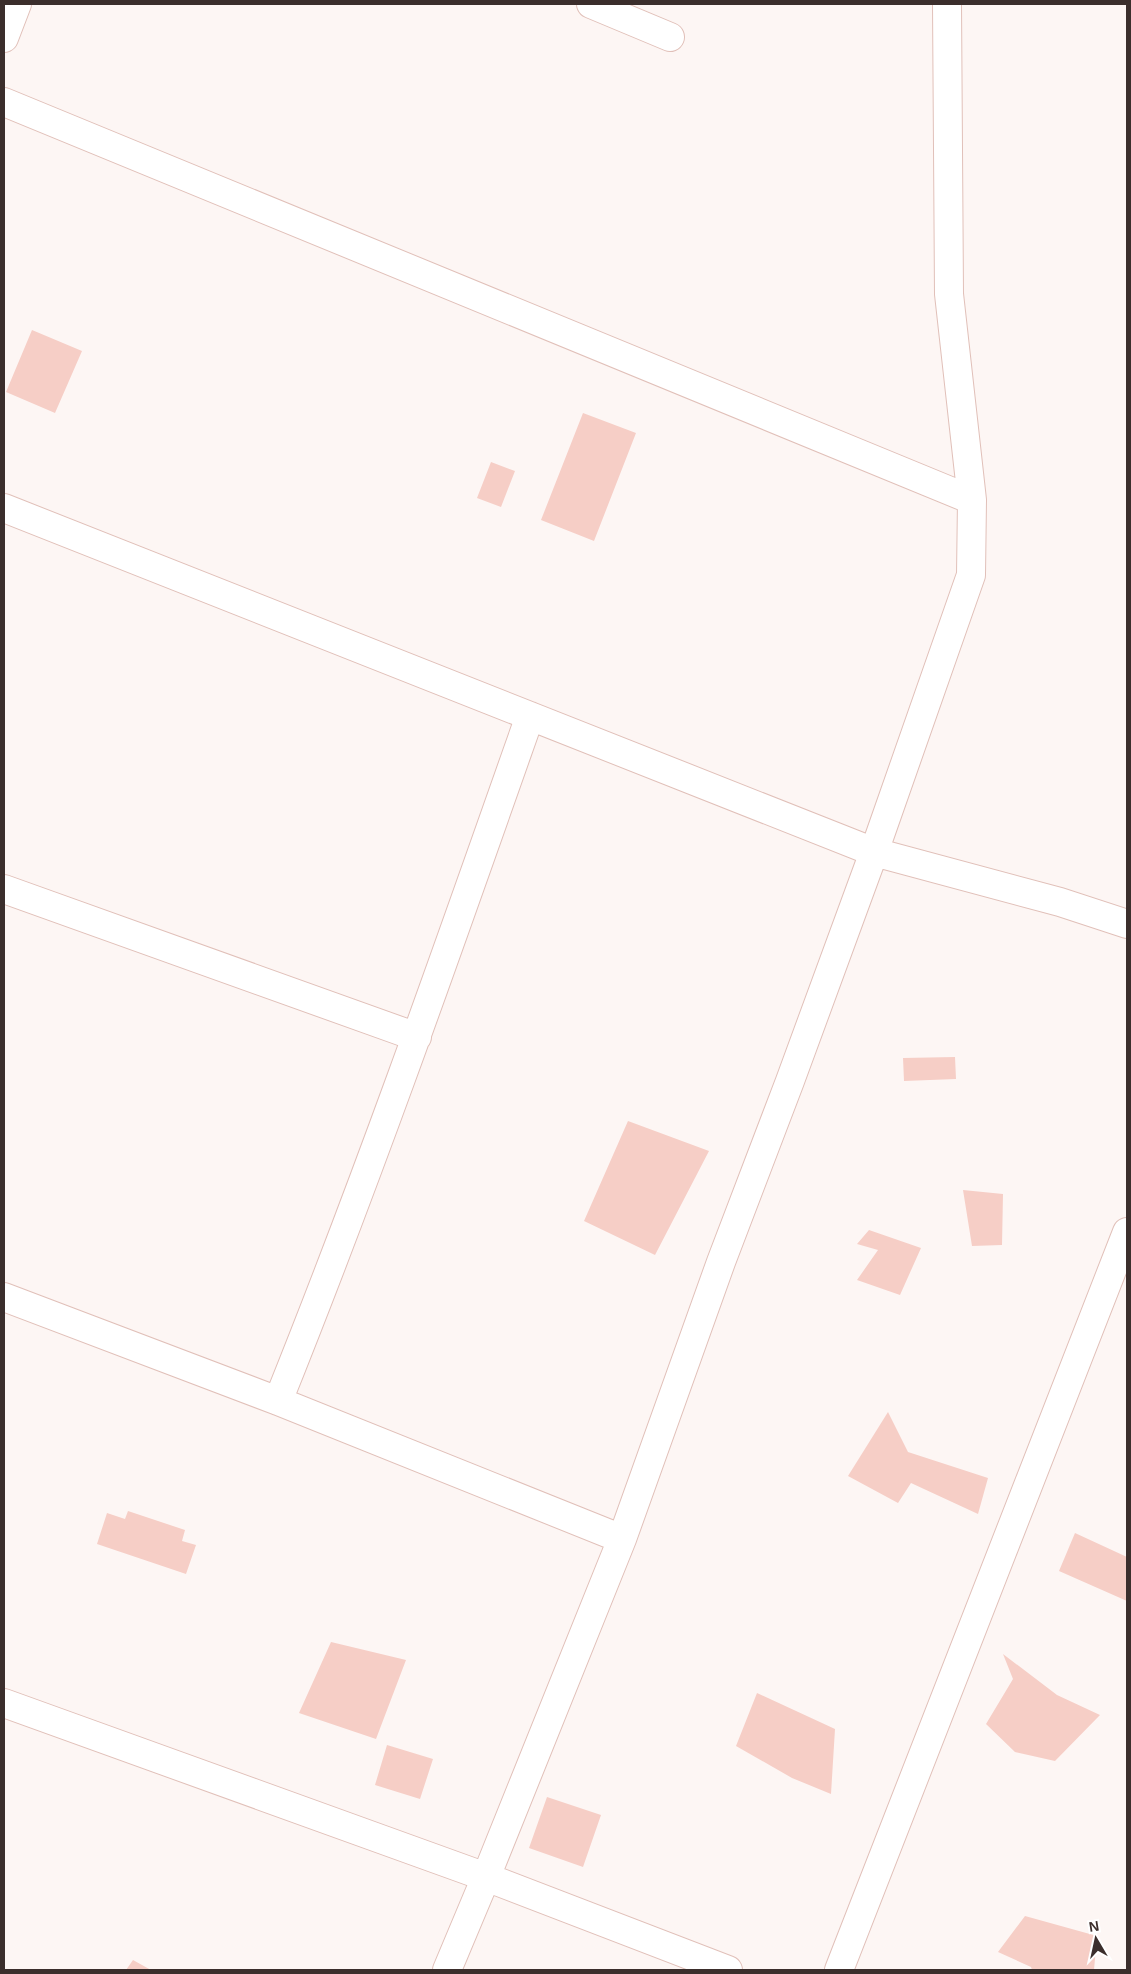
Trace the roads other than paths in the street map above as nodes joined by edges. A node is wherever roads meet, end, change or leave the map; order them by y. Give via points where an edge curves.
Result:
1 (17, 4) edge
2 (591, 4) edge
3 (947, 4) edge
4 (670, 37) dead end
5 (4, 38) edge
6 (4, 102) edge
7 (972, 500) junction
8 (4, 508) edge
9 (530, 716) junction
10 (874, 852) junction
11 (4, 889) edge
12 (1127, 924) edge
13 (417, 1037) junction
14 (1127, 1232) edge
15 (4, 1297) edge
16 (278, 1401) junction
17 (622, 1538) junction
18 (4, 1702) edge
19 (486, 1877) junction
20 (446, 1970) edge
21 (728, 1970) edge
22 (839, 1970) edge

1 - 5 street
2 - 4 street
3 - 7 street via 949,294
6 - 7 street
7 - 10 street via 971,575
8 - 9 street
9 - 10 street
9 - 13 street
10 - 12 street via 1060,902
10 - 17 street via 720,1262
11 - 13 street
13 - 16 street via 331,1270
14 - 22 street
15 - 16 street
16 - 17 street
17 - 19 street
18 - 19 street
19 - 20 street
19 - 21 street

